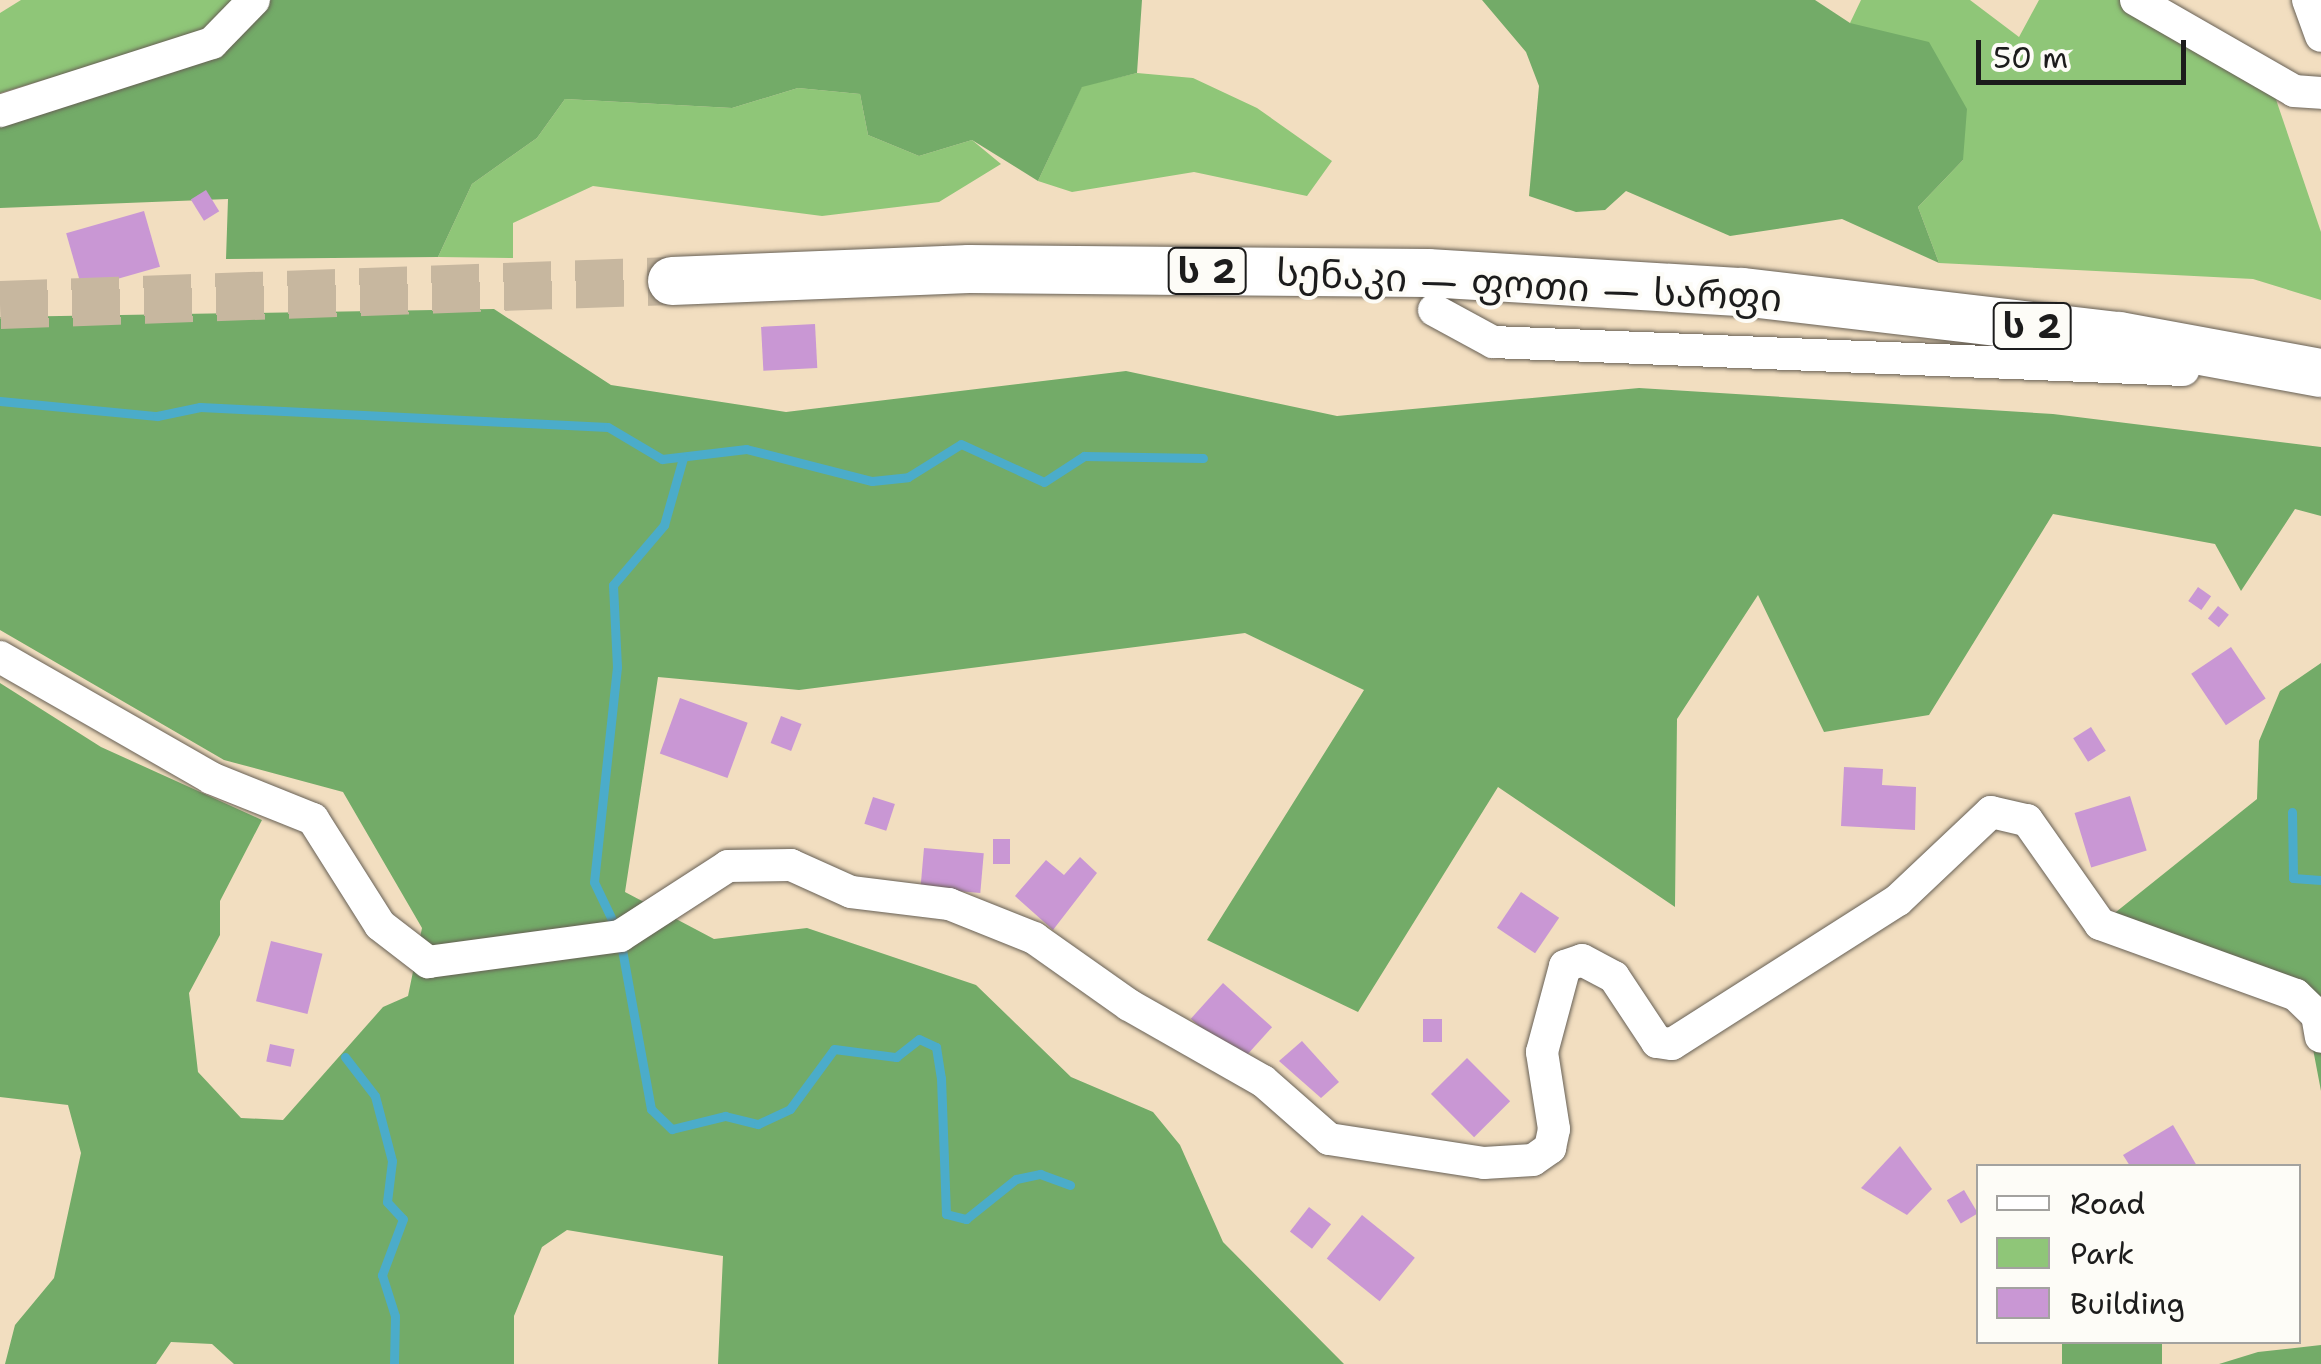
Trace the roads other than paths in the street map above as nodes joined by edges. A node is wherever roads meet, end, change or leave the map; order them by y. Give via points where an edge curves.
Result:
1 (254, 0) edge
2 (2136, 0) edge
3 (2308, 0) edge
4 (2321, 36) edge
5 (2321, 93) edge
6 (0, 111) edge
7 (672, 281) tunnel mouth
8 (1434, 310) dead end
9 (2321, 374) edge
10 (2321, 392) edge
11 (0, 658) edge
12 (2321, 1037) edge

1 - 6 street via 212,43
2 - 5 street via 2294,90
3 - 4 street
7 - 9 highway, სენაკი — ფოთი — სარფი / ს 2 via 969,270 1428,273 1742,292 2119,336
8 - 10 street via 1492,342 2149,364
11 - 12 street via 211,778 313,818 380,925 428,962 620,936 728,866 791,865 851,892 949,904 1034,938 1263,1081 1330,1139 1484,1163 1532,1160 1550,1148 1542,1052 1565,966 1582,960 1614,977 1657,1042 1684,1038 1883,910 1991,812 2027,820 2100,924 2296,995 2317,1015

